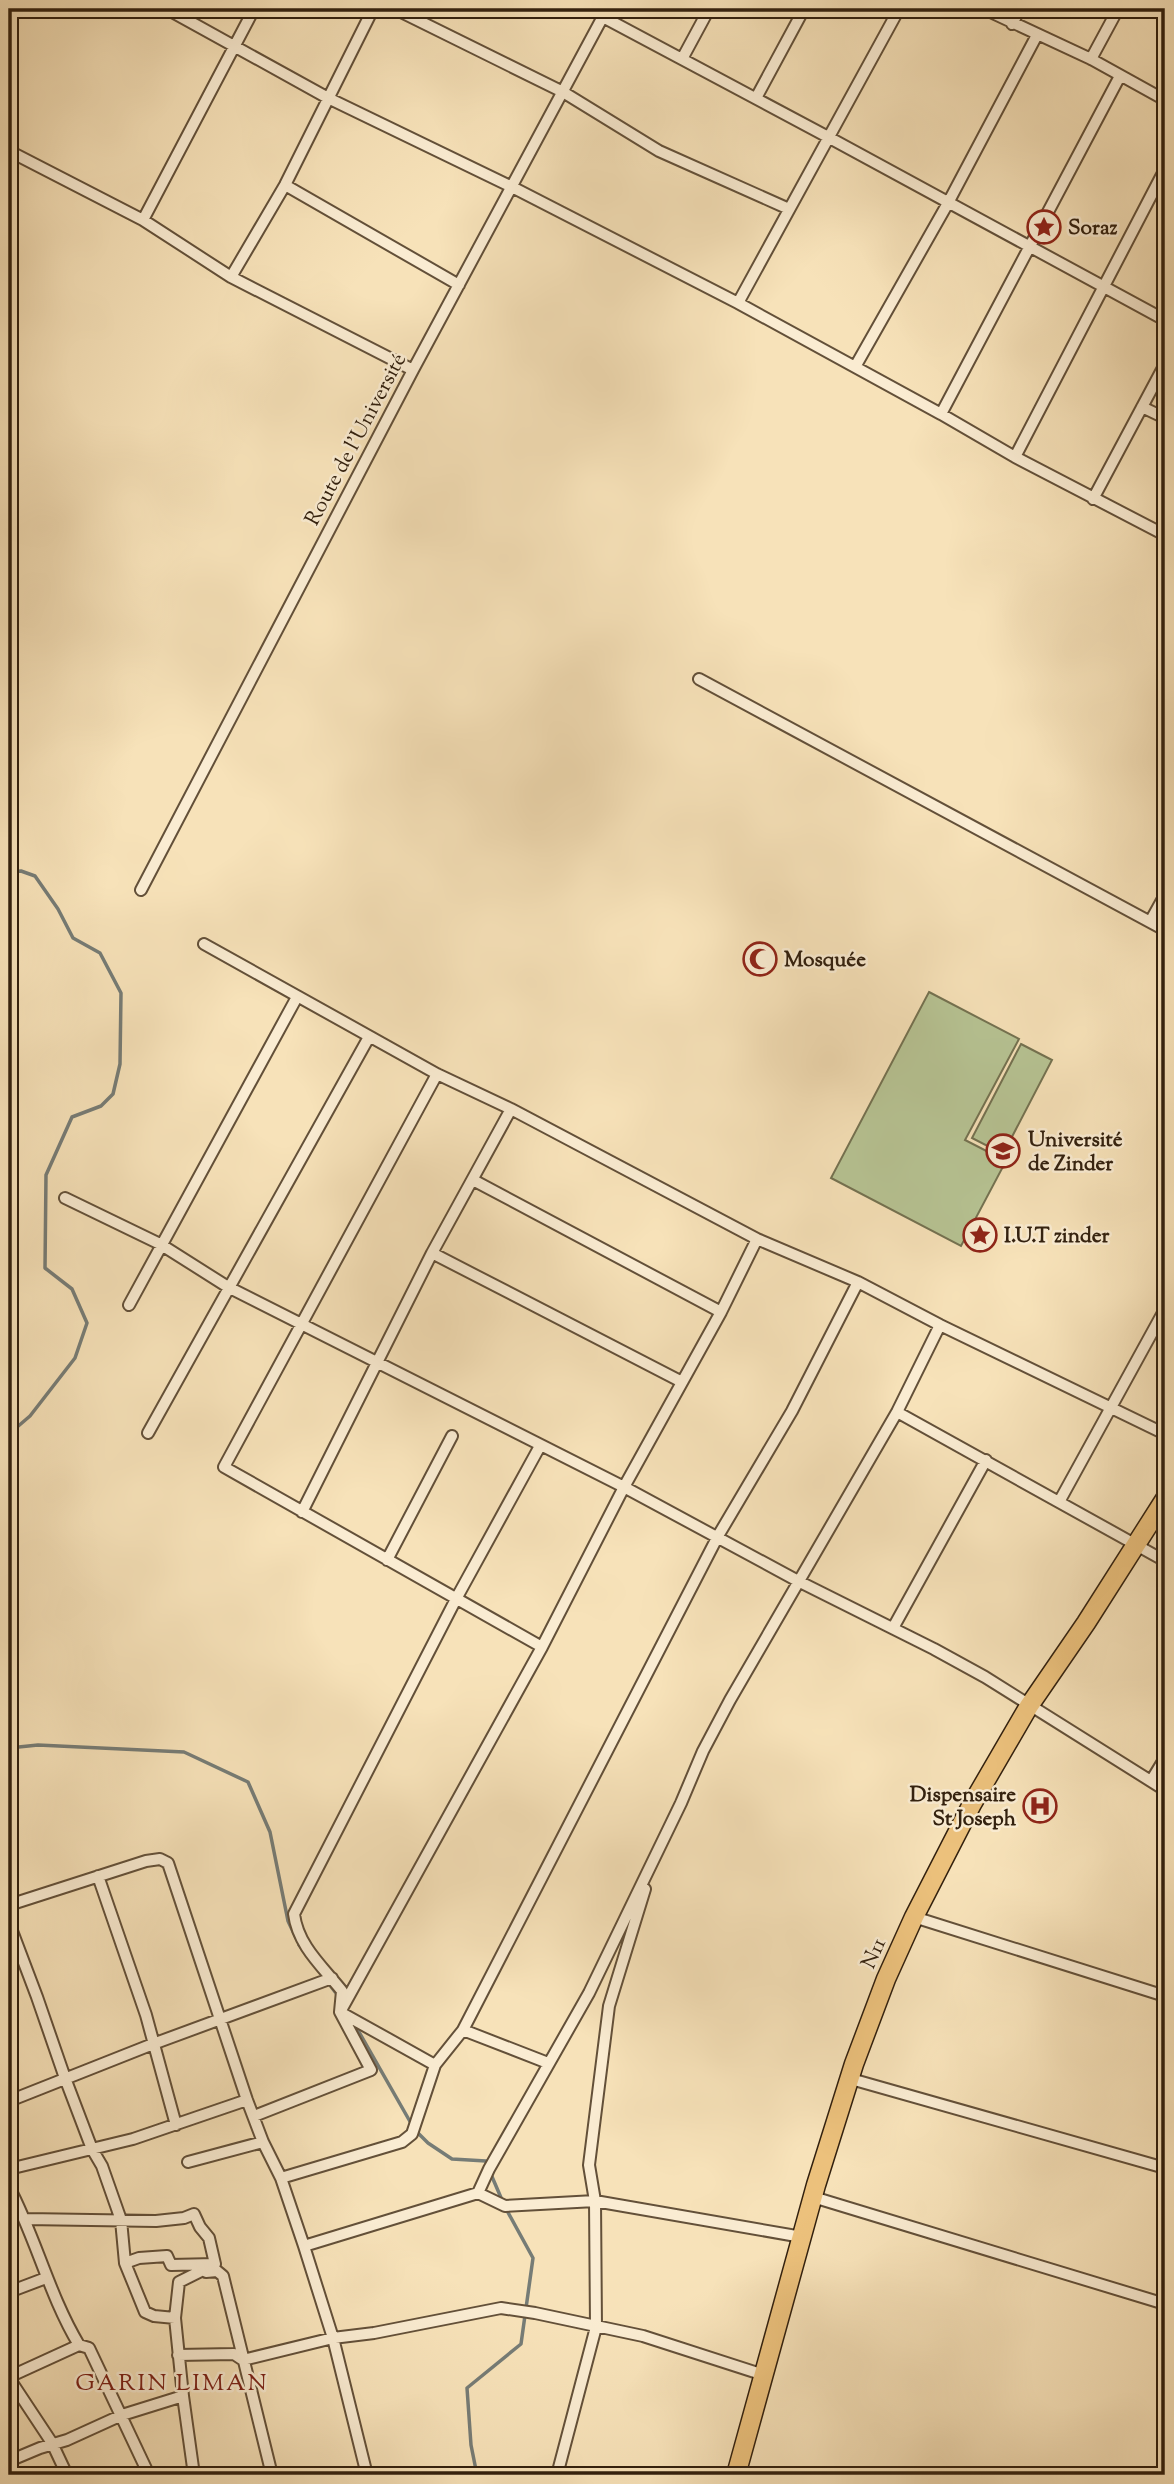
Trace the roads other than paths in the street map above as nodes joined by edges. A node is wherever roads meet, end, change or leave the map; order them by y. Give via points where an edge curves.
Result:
1 (167, 9) edge
2 (254, 9) edge
3 (373, 9) edge
4 (395, 9) edge
5 (709, 9) edge
6 (804, 9) edge
7 (899, 9) edge
8 (984, 9) edge
9 (1020, 9) edge
10 (1118, 9) edge
11 (605, 13) edge
12 (1012, 24) junction
13 (1037, 35) junction
14 (233, 46) junction
15 (682, 59) junction
16 (1091, 59) junction
17 (1120, 76) junction
18 (563, 92) junction
19 (328, 98) junction
20 (756, 98) junction
21 (1165, 100) edge
22 (828, 136) junction
23 (9, 151) edge
24 (1165, 169) edge
25 (285, 185) junction
26 (512, 187) junction
27 (948, 203) junction
28 (789, 209) junction
29 (144, 220) junction
30 (1030, 248) junction
31 (231, 277) junction
32 (459, 285) junction
33 (1103, 285) junction
34 (738, 303) junction
35 (1165, 320) edge
36 (1165, 364) edge
37 (855, 367) junction
38 (413, 370) junction
39 (1142, 407) junction
40 (941, 414) junction
41 (1165, 418) edge
42 (1016, 457) junction
43 (1093, 499) junction
44 (1165, 535) edge
45 (699, 679) dead end
46 (141, 890) dead end
47 (1165, 895) edge
48 (1150, 922) junction
49 (1165, 930) edge
50 (204, 944) dead end
51 (297, 996) junction
52 (369, 1037) junction
53 (437, 1074) junction
54 (511, 1110) junction
55 (473, 1180) junction
56 (65, 1198) dead end
57 (757, 1238) junction
58 (160, 1244) junction
59 (432, 1252) junction
60 (858, 1282) junction
61 (228, 1287) junction
62 (129, 1305) dead end
63 (1165, 1309) edge
64 (721, 1312) junction
65 (300, 1324) junction
66 (940, 1325) junction
67 (377, 1360) junction
68 (682, 1382) junction
69 (1112, 1406) junction
70 (897, 1412) junction
71 (148, 1433) dead end
72 (1165, 1434) edge
73 (452, 1436) dead end
74 (540, 1446) junction
75 (986, 1460) junction
76 (624, 1487) junction
77 (1165, 1499) edge
78 (1059, 1502) junction
79 (302, 1512) junction
80 (718, 1536) junction
81 (1135, 1544) junction
82 (387, 1560) junction
83 (1165, 1561) edge
84 (798, 1581) junction
85 (456, 1599) junction
86 (893, 1628) junction
87 (542, 1647) junction
88 (1029, 1706) junction
89 (1165, 1758) edge
90 (1151, 1781) junction
91 (1165, 1790) edge
92 (656, 1854) junction
93 (98, 1876) junction
94 (9, 1890) edge
95 (9, 1899) edge
96 (9, 1905) edge
97 (914, 1917) junction
98 (9, 1923) edge
99 (332, 1978) junction
100 (1165, 1996) edge
101 (340, 2012) junction
102 (221, 2021) junction
103 (463, 2030) junction
104 (153, 2044) junction
105 (548, 2063) junction
106 (435, 2065) junction
107 (65, 2078) junction
108 (851, 2079) junction
109 (247, 2100) junction
110 (9, 2101) edge
111 (254, 2116) junction
112 (176, 2125) junction
113 (263, 2142) junction
114 (92, 2148) junction
115 (188, 2162) dead end
116 (1165, 2168) edge
117 (9, 2169) edge
118 (281, 2178) junction
119 (9, 2187) edge
120 (478, 2193) junction
121 (813, 2197) junction
122 (595, 2201) junction
123 (26, 2219) junction
124 (121, 2220) junction
125 (802, 2237) junction
126 (304, 2246) junction
127 (125, 2263) junction
128 (215, 2264) junction
129 (201, 2273) junction
130 (46, 2278) junction
131 (9, 2291) edge
132 (1165, 2304) edge
133 (175, 2318) junction
134 (596, 2327) junction
135 (333, 2338) junction
136 (79, 2345) junction
137 (178, 2355) junction
138 (243, 2360) junction
139 (764, 2375) junction
140 (9, 2377) edge
141 (183, 2396) junction
142 (122, 2415) junction
143 (52, 2443) junction
144 (9, 2461) edge
145 (67, 2475) edge
146 (149, 2475) edge
147 (194, 2475) edge
148 (272, 2475) edge
149 (367, 2475) edge
150 (556, 2475) edge
151 (736, 2475) edge

1 - 14 street
2 - 14 street
3 - 19 street
4 - 18 street
5 - 15 street
6 - 20 street
7 - 22 street
8 - 12 street
9 - 12 street
10 - 16 street
11 - 15 street
11 - 18 street, Route de l'Université
12 - 13 street
13 - 16 street
13 - 27 street
14 - 19 street
14 - 29 street
15 - 20 street
16 - 17 street
17 - 21 street
17 - 30 street
18 - 26 street, Route de l'Université
18 - 28 street via 659,151
19 - 25 street
19 - 26 street
20 - 22 street
22 - 27 street
22 - 28 street
23 - 29 street
24 - 33 street
25 - 31 street
25 - 32 street
26 - 32 street, Route de l'Université
26 - 34 street
27 - 30 street
27 - 37 street
28 - 34 street
29 - 31 street
30 - 33 street
30 - 40 street
31 - 38 street
32 - 38 street, Route de l'Université
33 - 35 street
33 - 42 street
34 - 37 street
36 - 39 street
37 - 40 street
38 - 46 street, Route de l'Université
39 - 41 street
39 - 43 street
40 - 42 street
42 - 43 street
43 - 44 street
45 - 48 street
47 - 48 street
48 - 49 street
50 - 51 street
51 - 52 street
51 - 58 street
52 - 53 street
52 - 61 street
53 - 54 street
53 - 65 street
54 - 55 street
54 - 57 street
55 - 59 street
55 - 64 street
56 - 58 street
57 - 60 street
57 - 64 street
58 - 61 street
58 - 62 street
59 - 67 street
59 - 68 street
60 - 66 street
60 - 80 street via 792,1411
61 - 65 street
61 - 71 street
63 - 69 street
64 - 68 street
65 - 67 street
65 - 79 street via 223,1467
66 - 69 street
66 - 70 street
67 - 74 street
67 - 79 street
68 - 76 street
69 - 72 street
69 - 78 street
70 - 75 street
70 - 84 street
73 - 82 street
74 - 76 street
74 - 85 street
75 - 78 street
75 - 86 street
76 - 80 street
76 - 87 street
77 - 81 main road, N11
78 - 81 street
79 - 82 street
80 - 84 street
80 - 103 street
81 - 83 street
81 - 88 main road, N11
82 - 85 street
84 - 86 street
84 - 92 street via 703,1751
85 - 87 street
85 - 99 street via 294,1914 295,1927 309,1953
86 - 88 street via 985,1676
87 - 101 street
88 - 90 street
88 - 97 main road, N11
89 - 90 street
90 - 91 street
92 - 105 street via 589,1993
92 - 122 street via 609,2006 589,2165
93 - 96 street
93 - 102 street via 146,1861 168,1863
93 - 104 street
94 - 95 street
97 - 100 street
97 - 108 main road, N11
98 - 107 street
99 - 101 street via 342,1991
99 - 102 street
101 - 106 street
101 - 111 street via 371,2070
102 - 104 street
102 - 109 street
103 - 105 street
103 - 106 street
104 - 107 street
104 - 112 street
105 - 120 street
106 - 118 street via 414,2129 402,2142
107 - 110 street
107 - 114 street
108 - 116 street
108 - 121 main road, N11
109 - 111 street
109 - 112 street
111 - 113 street
112 - 114 street
113 - 115 street
113 - 118 street
114 - 117 street
114 - 124 street
118 - 126 street
119 - 123 street
120 - 122 street via 505,2206
120 - 126 street
121 - 125 main road, N11
121 - 132 street
122 - 125 street
122 - 134 street
123 - 124 street
123 - 130 street
124 - 127 street
124 - 128 street via 156,2221 194,2214 209,2238
125 - 139 main road, N11
126 - 135 street
127 - 128 street via 167,2256 171,2265
127 - 133 street via 145,2312
128 - 129 street
129 - 133 street via 179,2282
129 - 138 street via 217,2271 223,2276
130 - 131 street
130 - 136 street
133 - 137 street
134 - 135 street via 501,2308
134 - 139 street via 643,2336
134 - 150 street
135 - 138 street
135 - 149 street
136 - 140 street
136 - 142 street via 89,2348
137 - 138 street via 234,2354
137 - 141 street
138 - 148 street
139 - 151 main road, N11
140 - 143 street
141 - 142 street
141 - 147 street
142 - 143 street
142 - 146 street
143 - 144 street
143 - 145 street

